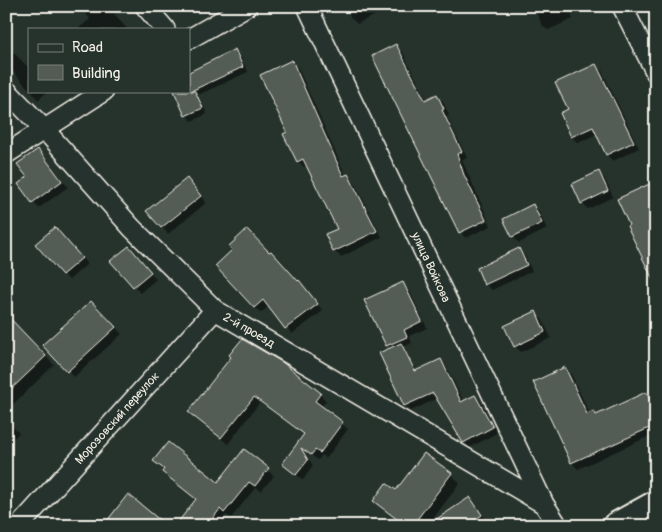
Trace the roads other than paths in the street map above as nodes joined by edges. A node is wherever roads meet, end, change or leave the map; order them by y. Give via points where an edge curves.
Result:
1 (145, 6) edge
2 (247, 6) edge
3 (307, 6) edge
4 (622, 6) edge
5 (164, 28) edge
6 (190, 38) edge
7 (656, 73) edge
8 (6, 90) edge
9 (102, 92) edge
10 (44, 129) junction
11 (6, 154) edge
12 (215, 310) junction
13 (544, 504) junction
14 (656, 504) edge
15 (19, 526) edge
16 (558, 526) edge
17 (616, 526) edge

1 - 5 street
2 - 6 street
3 - 13 street, улица Войкова
4 - 7 street
8 - 10 street, 2-й проезд
9 - 10 street
10 - 11 street
10 - 12 street, 2-й проезд via 132,228
12 - 13 street, 2-й проезд
12 - 15 street, Морозовский переулок
13 - 16 street, улица Войкова
14 - 17 street

